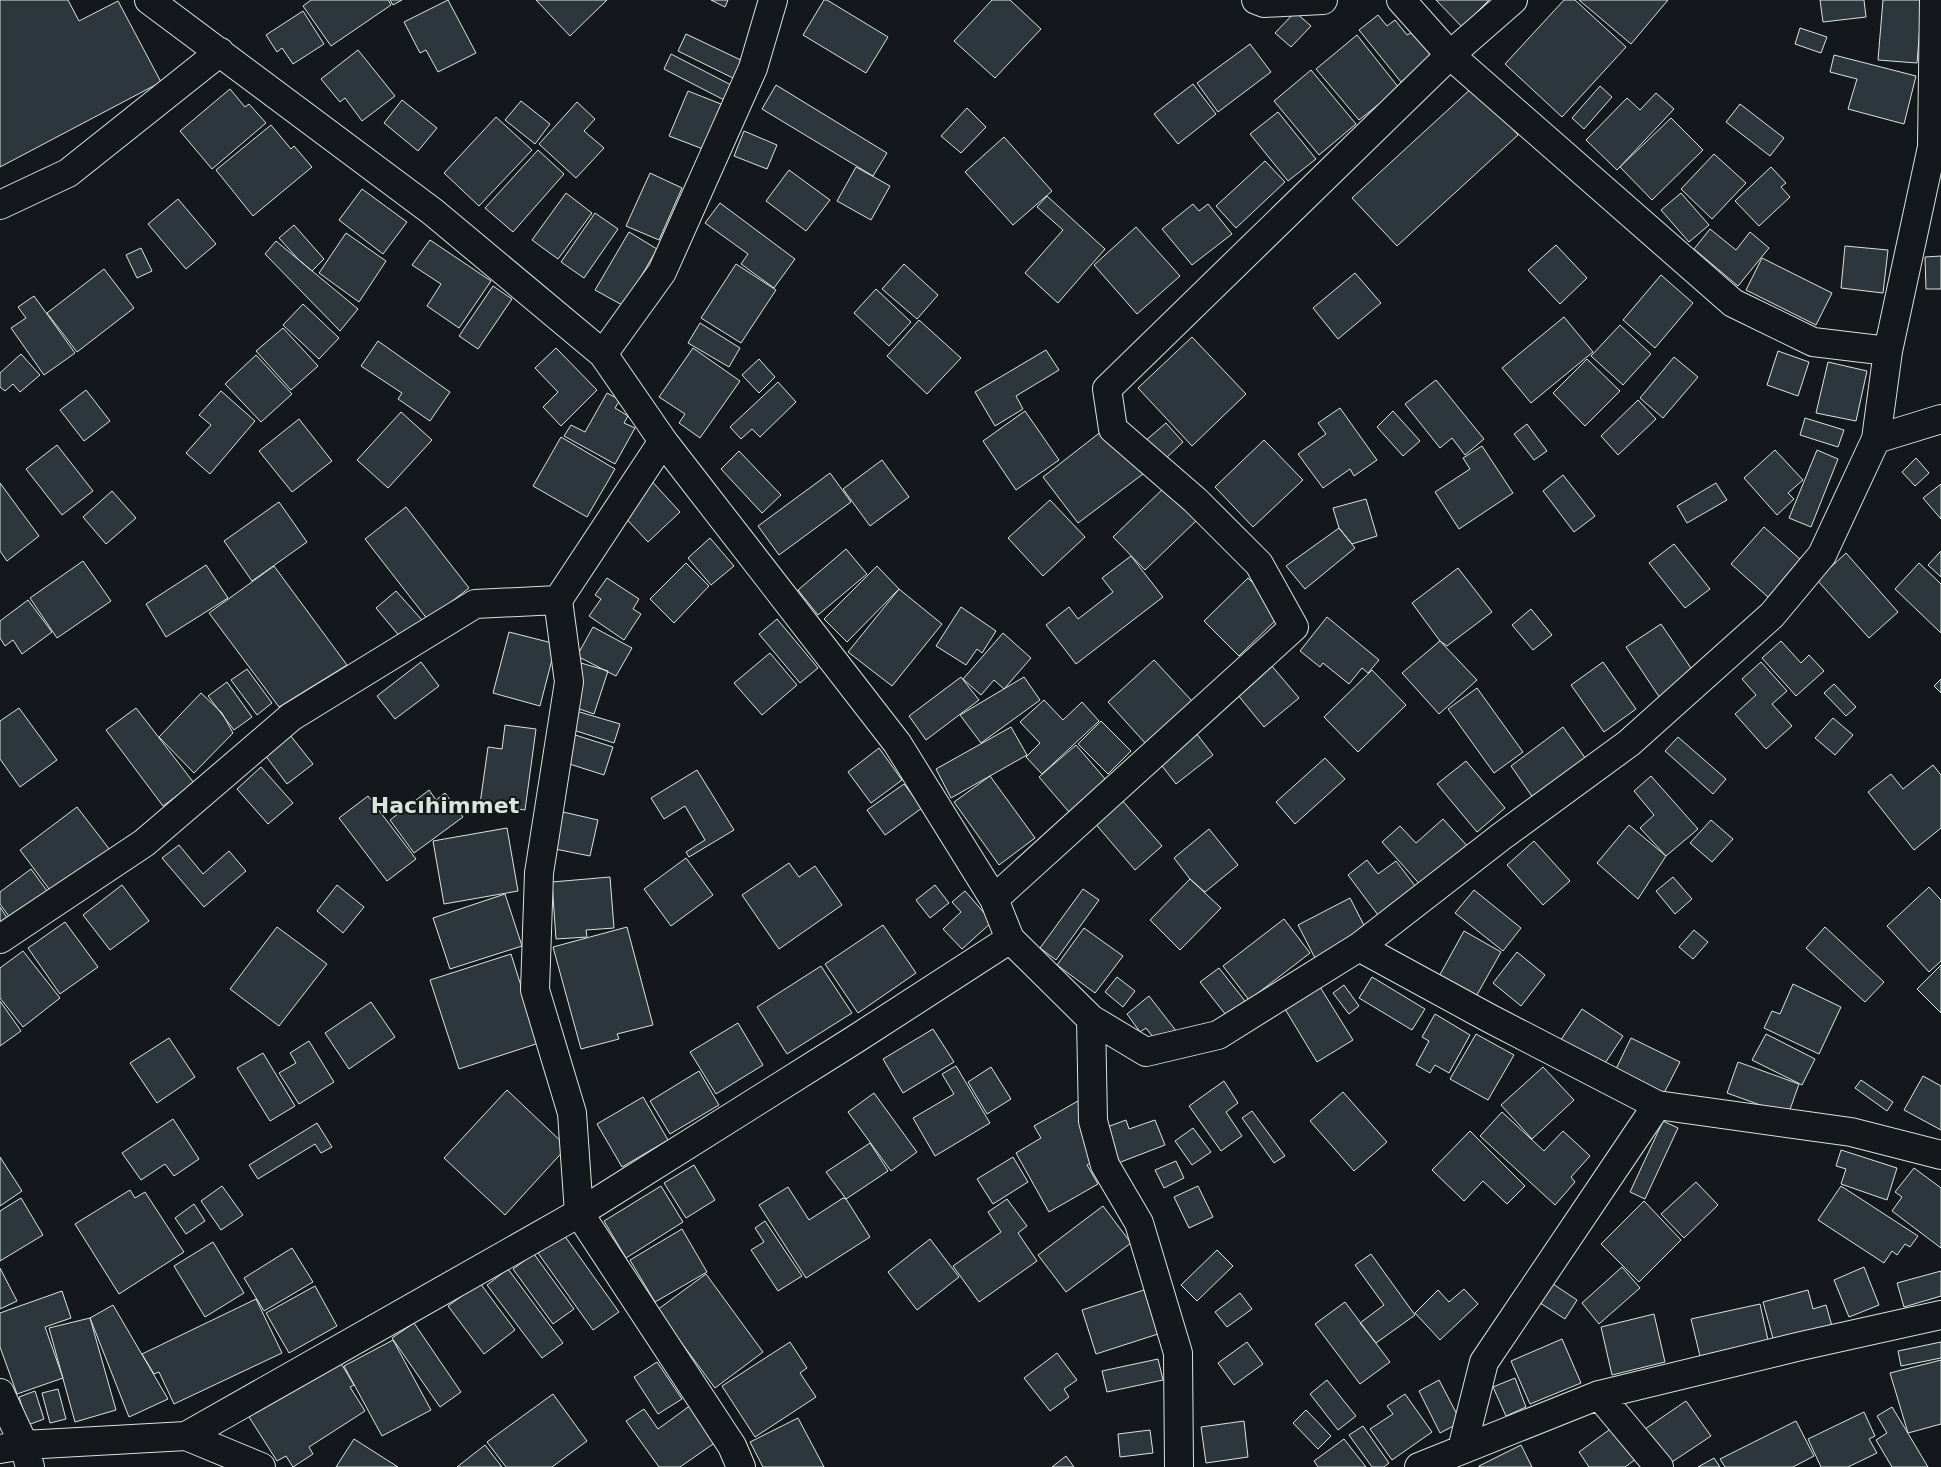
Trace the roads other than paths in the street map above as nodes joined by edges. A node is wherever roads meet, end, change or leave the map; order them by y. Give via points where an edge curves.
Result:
1 (150, 0) edge
2 (773, 0) edge
3 (1256, 0) edge
4 (1323, 0) edge
5 (1400, 0) edge
6 (1513, 0) edge
7 (1934, 0) edge
8 (220, 52) junction
9 (1450, 55) junction
10 (0, 205) edge
11 (1888, 351) junction
12 (603, 354) junction
13 (1941, 419) edge
14 (1876, 439) junction
15 (663, 441) junction
16 (558, 600) junction
17 (994, 898) junction
18 (1010, 938) junction
19 (0, 939) edge
20 (1359, 947) junction
21 (1091, 1019) junction
22 (1657, 1105) junction
23 (1941, 1155) edge
24 (579, 1213) junction
25 (1941, 1315) edge
26 (0, 1393) edge
27 (1598, 1395) junction
28 (186, 1436) junction
29 (1462, 1449) junction
30 (18, 1454) edge
31 (206, 1467) edge
32 (261, 1467) edge
33 (742, 1467) edge
34 (1179, 1467) edge
35 (1419, 1467) edge
36 (1659, 1467) edge

1 - 8 street
2 - 12 street via 753,68 662,272
3 - 4 street
5 - 9 street
6 - 9 street
7 - 11 street via 1932,147
8 - 10 street via 68,173
8 - 12 street via 433,212
9 - 11 street via 1732,303 1813,342
9 - 17 street via 1107,389 1113,430 1196,500 1259,564 1294,627
11 - 14 street
12 - 15 street
13 - 14 street
14 - 20 street via 1822,555 1772,615 1629,743
15 - 16 street
15 - 17 street via 897,743
16 - 19 street via 475,604 291,717 144,843
16 - 24 street via 569,682 539,873 535,990 572,1113
17 - 18 street
18 - 21 street
18 - 24 street
20 - 21 street via 1218,1035 1146,1052
20 - 22 street
21 - 34 street via 1093,1121 1105,1165 1140,1223 1178,1353
22 - 23 street via 1851,1132
22 - 29 street via 1484,1362
24 - 28 street
24 - 33 street via 732,1446
25 - 27 street
26 - 30 street
27 - 29 street
27 - 36 street
28 - 30 street
28 - 31 street
28 - 32 street
29 - 35 street

